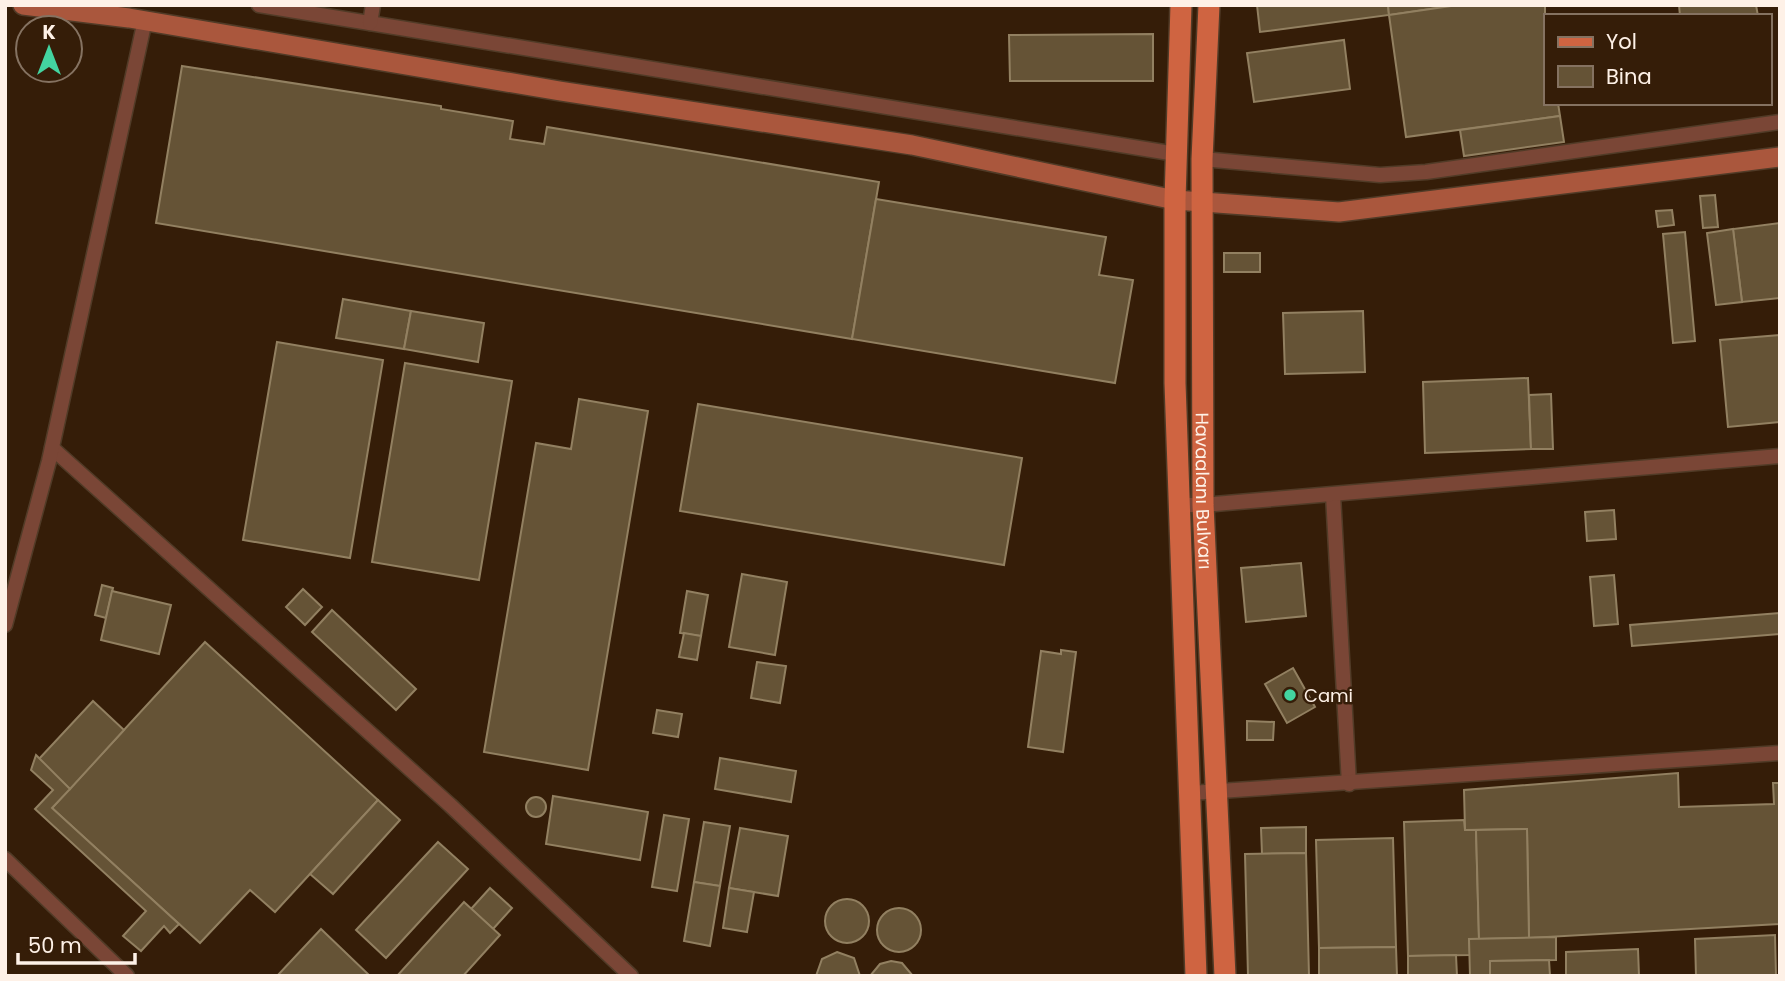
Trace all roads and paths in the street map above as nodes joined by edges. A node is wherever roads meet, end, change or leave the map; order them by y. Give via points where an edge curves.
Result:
1 (23, 5) edge
2 (259, 5) edge
3 (373, 5) edge
4 (1181, 5) edge
5 (1209, 5) edge
6 (145, 20) junction
7 (370, 23) junction
8 (1780, 122) edge
9 (1176, 155) junction
10 (1780, 157) edge
11 (1202, 159) junction
12 (1175, 200) junction
13 (1202, 202) junction
14 (1203, 428) junction
15 (1176, 429) junction
16 (52, 447) junction
17 (1780, 456) edge
18 (1178, 479) junction
19 (1203, 479) junction
20 (1333, 495) junction
21 (1179, 505) junction
22 (1203, 505) junction
23 (5, 625) edge
24 (1780, 753) edge
25 (1349, 784) junction
26 (1191, 793) junction
27 (1216, 793) junction
28 (5, 859) edge
29 (127, 976) edge
30 (631, 976) edge
31 (1196, 976) edge
32 (1225, 976) edge

1 - 6 street
2 - 7 street
3 - 7 street
4 - 9 main road, Havaalanı Bulvarı
5 - 11 main road, Havaalanı Bulvarı
6 - 12 street via 912,145
6 - 16 street
7 - 9 street
8 - 11 street via 1380,175
9 - 11 main road
9 - 12 main road, Havaalanı Bulvarı
10 - 13 street via 1339,212
11 - 13 main road, Havaalanı Bulvarı
12 - 13 street
12 - 15 main road, Havaalanı Bulvarı
13 - 14 main road, Havaalanı Bulvarı
14 - 15 main road
14 - 19 main road, Havaalanı Bulvarı
15 - 18 main road, Havaalanı Bulvarı
16 - 23 street
16 - 30 street via 450,805
17 - 20 street
18 - 19 main road
18 - 21 main road, Havaalanı Bulvarı
19 - 22 main road, Havaalanı Bulvarı
20 - 22 street
20 - 25 street
21 - 22 street
21 - 26 main road, Havaalanı Bulvarı
22 - 27 main road, Havaalanı Bulvarı
24 - 25 street
25 - 27 street
26 - 27 street
26 - 31 main road, Havaalanı Bulvarı
27 - 32 main road, Havaalanı Bulvarı
28 - 29 street

